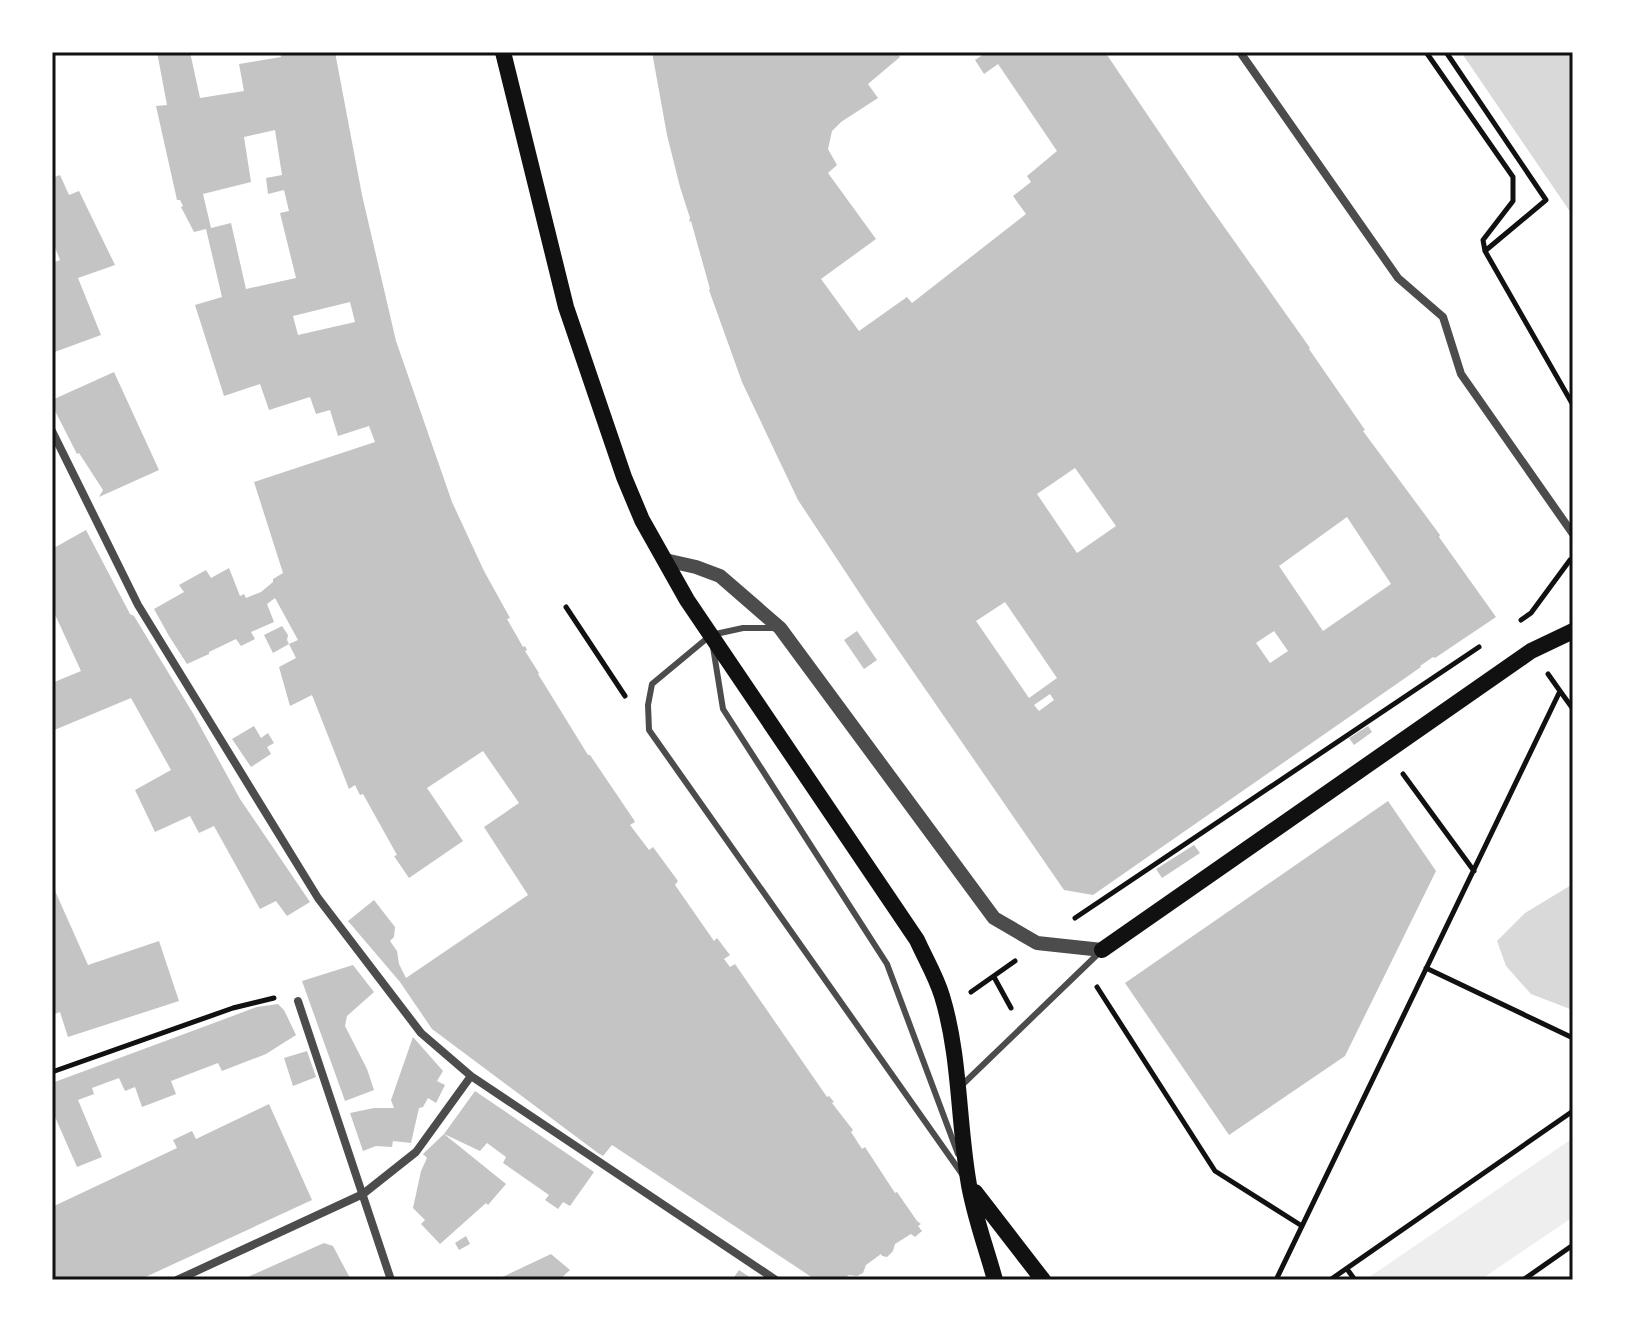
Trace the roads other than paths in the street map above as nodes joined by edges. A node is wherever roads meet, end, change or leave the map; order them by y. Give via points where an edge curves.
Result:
1 (503, 52) edge
2 (1240, 52) edge
3 (52, 431) edge
4 (1573, 534) edge
5 (665, 560) junction
6 (780, 628) junction
7 (1573, 631) edge
8 (711, 635) junction
9 (1102, 950) junction
10 (298, 1001) road end
11 (471, 1076) junction
12 (959, 1088) junction
13 (969, 1184) junction
14 (363, 1194) junction
15 (1021, 1251) junction
16 (177, 1280) edge
17 (391, 1280) edge
18 (776, 1280) edge
19 (995, 1280) edge
20 (1028, 1280) edge
21 (1043, 1280) edge

1 - 5 main road via 566,307 624,477
2 - 4 street via 1398,278 1443,317 1461,374
3 - 11 street via 138,605 318,898 421,1033
5 - 6 street via 720,576
5 - 8 main road
6 - 8 lane
6 - 9 street via 994,918 1037,943
7 - 9 main road via 1531,651
8 - 12 main road via 917,940 943,1000
8 - 13 lane via 723,709 887,964
8 - 13 lane via 652,684 649,730
9 - 12 lane
10 - 14 street
11 - 14 street via 416,1152
11 - 18 street
12 - 13 main road
13 - 15 main road
13 - 19 main road
14 - 16 street
14 - 17 street
15 - 20 main road
15 - 21 main road

